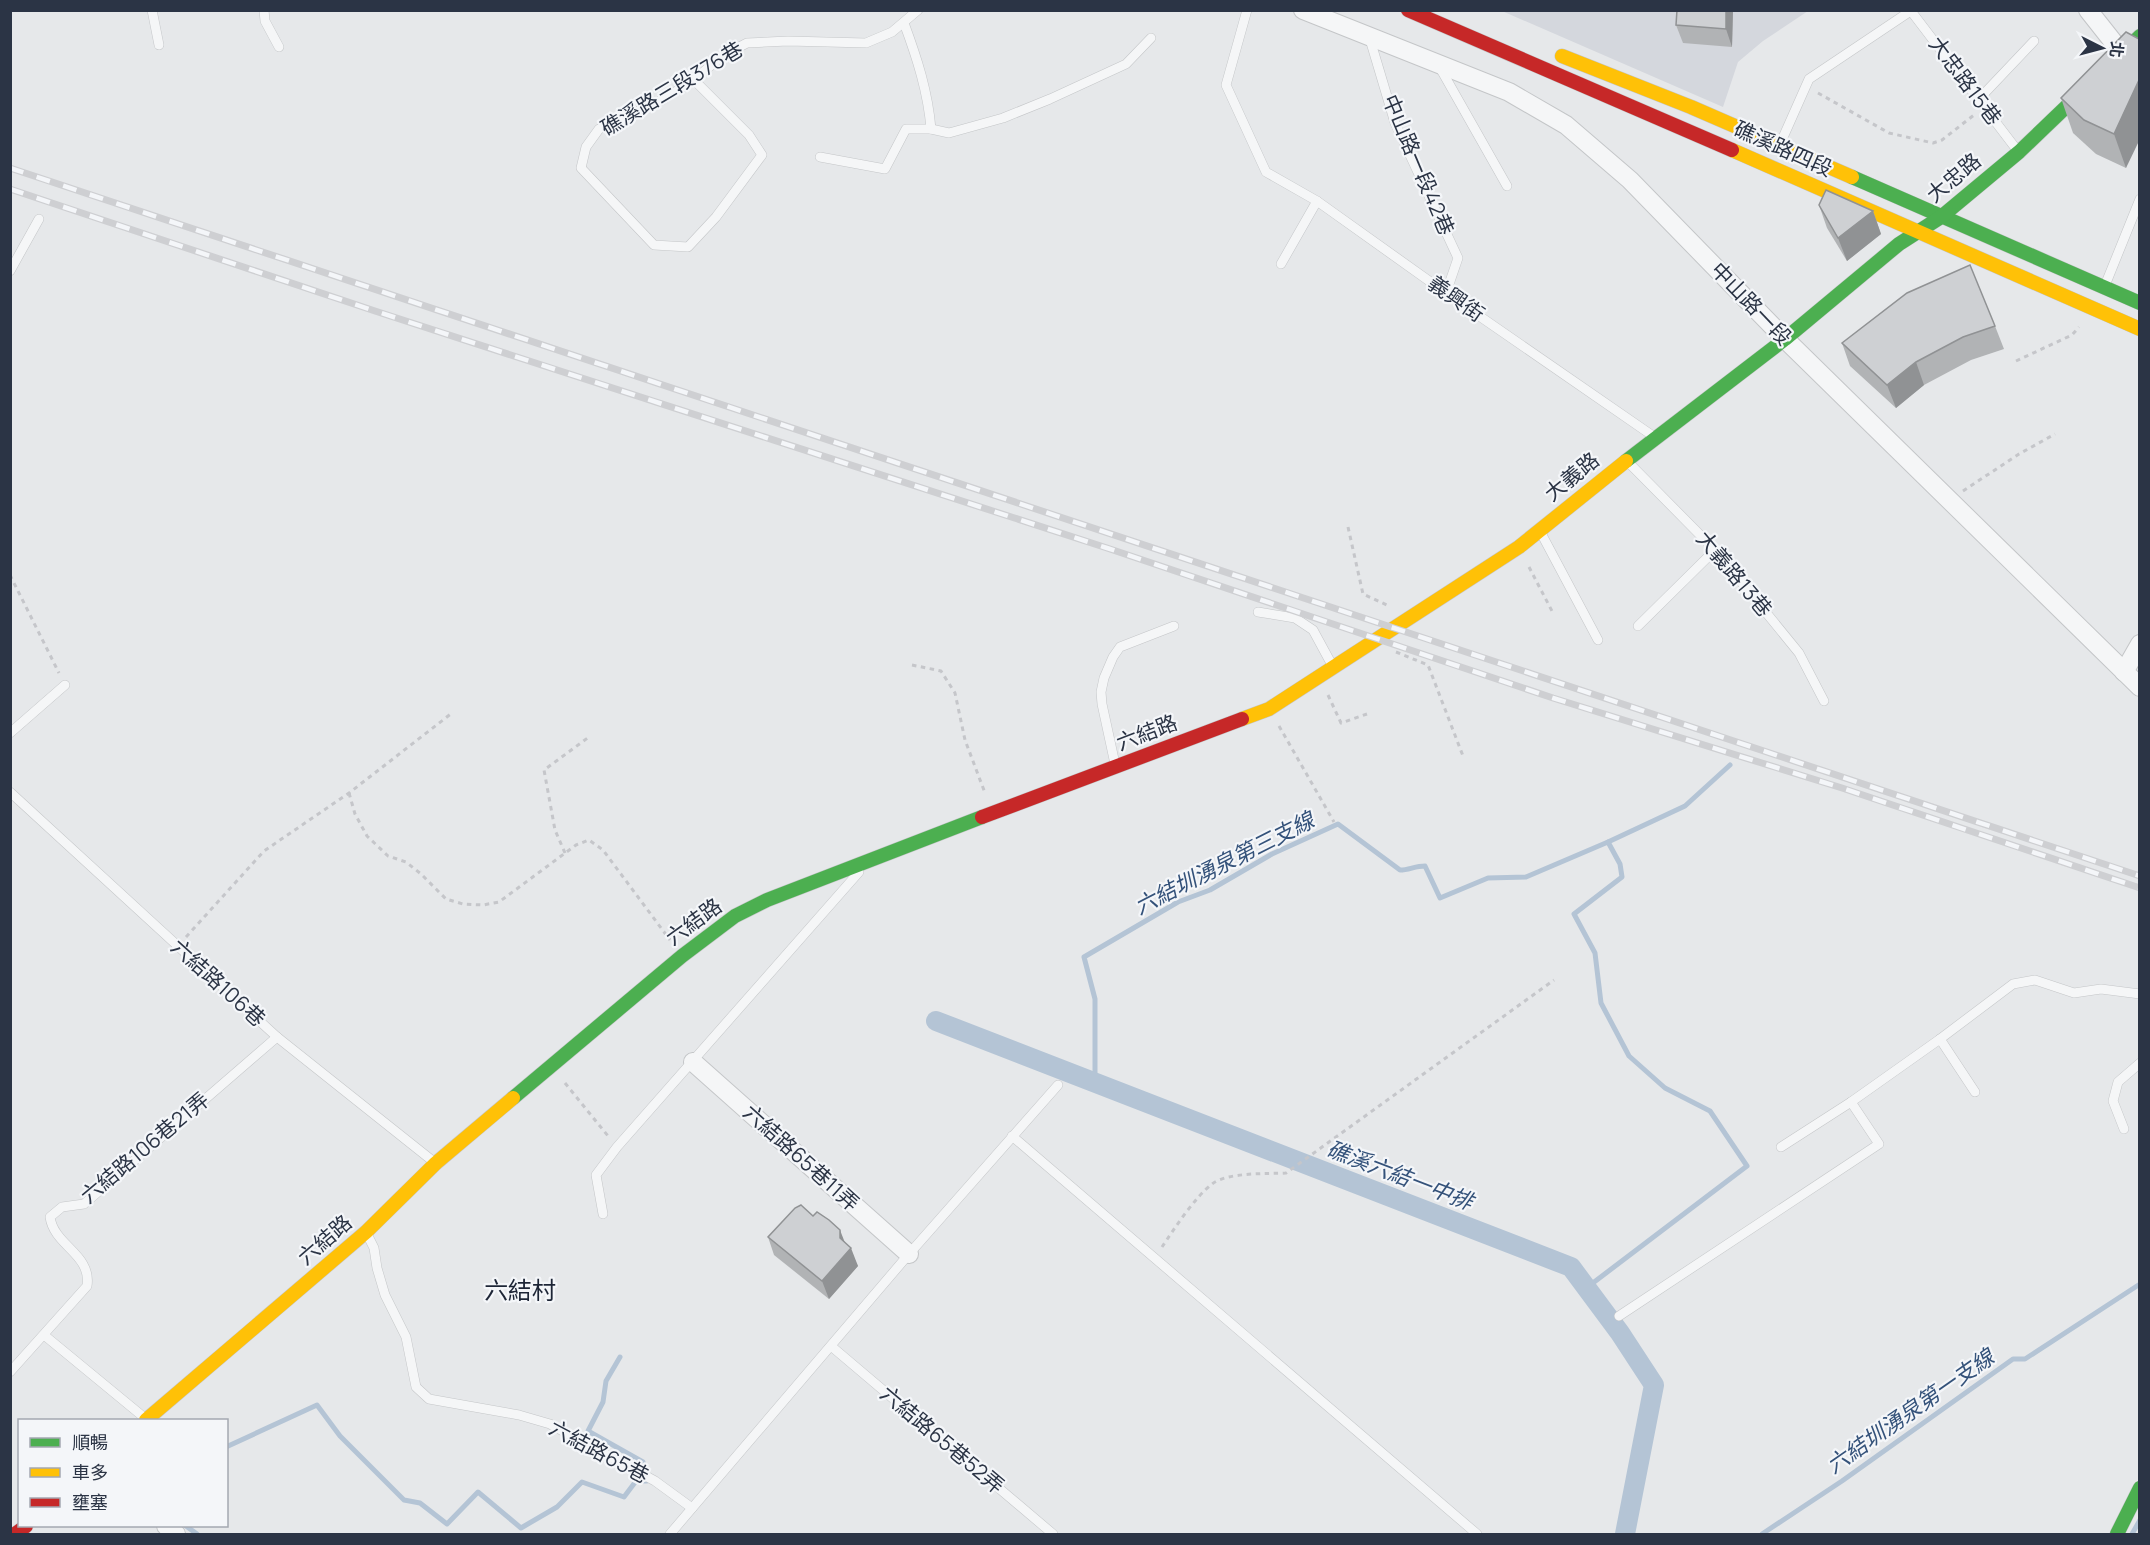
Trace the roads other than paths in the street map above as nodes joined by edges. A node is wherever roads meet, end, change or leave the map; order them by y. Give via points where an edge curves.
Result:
1 (152, 10) edge
2 (264, 10) edge
3 (918, 10) edge
4 (1247, 10) edge
5 (1303, 10) edge
6 (1408, 10) edge
7 (2088, 10) edge
8 (1911, 11) edge
9 (904, 23) junction
10 (1369, 36) junction
11 (2139, 36) edge
12 (1150, 38) dead end
13 (2034, 41) dead end
14 (159, 45) dead end
15 (279, 47) dead end
16 (1545, 49) dead end
17 (2122, 53) junction
18 (1438, 64) junction
19 (694, 80) junction
20 (1981, 103) junction
21 (931, 129) junction
22 (1779, 146) junction
23 (2019, 152) junction
24 (820, 157) dead end
25 (1770, 166) junction
26 (1507, 186) dead end
27 (2139, 199) edge
28 (1317, 201) junction
29 (1941, 217) junction
30 (39, 219) dead end
31 (1919, 232) junction
32 (1281, 264) dead end
33 (10, 271) edge
34 (2104, 287) junction
35 (1446, 293) junction
36 (2139, 303) edge
37 (2139, 329) edge
38 (1785, 339) junction
39 (1656, 438) junction
40 (1626, 461) junction
41 (1539, 531) junction
42 (1715, 550) junction
43 (1258, 612) dead end
44 (1174, 626) dead end
45 (1638, 626) dead end
46 (1375, 640) joint
47 (1598, 640) dead end
48 (2139, 644) edge
49 (1334, 667) junction
50 (2124, 672) junction
51 (65, 685) road end
52 (2139, 687) edge
53 (1824, 701) dead end
54 (10, 733) edge
55 (1116, 767) junction
56 (10, 792) edge
57 (871, 859) junction
58 (2139, 994) edge
59 (277, 1037) junction
60 (1940, 1039) junction
61 (693, 1062) junction
62 (2139, 1063) edge
63 (1058, 1085) dead end
64 (1975, 1092) dead end
65 (1851, 1102) junction
66 (2124, 1129) dead end
67 (1012, 1136) junction
68 (1781, 1147) dead end
69 (435, 1163) junction
70 (603, 1214) dead end
71 (366, 1233) junction
72 (909, 1254) junction
73 (1619, 1316) dead end
74 (44, 1335) junction
75 (831, 1346) junction
76 (10, 1372) edge
77 (146, 1419) edge
78 (148, 1419) edge
79 (2139, 1488) edge
80 (692, 1508) junction
81 (670, 1534) edge
82 (1053, 1534) edge
83 (1477, 1534) edge
84 (2117, 1534) edge

1 - 14 lane
2 - 15 lane via 265,21
3 - 9 lane, 礁溪路三段376巷
4 - 28 lane, 義興街 via 1226,84 1266,172
5 - 10 street, 中山路一段
6 - 25 street, 礁溪路四段
7 - 17 street
8 - 20 lane, 大忠路15巷
8 - 22 lane via 1809,79
9 - 19 lane, 礁溪路三段376巷 via 866,43 747,43 722,56
9 - 21 lane via 920,65
10 - 18 street, 中山路一段
10 - 35 lane, 中山路一段42巷 via 1395,123 1458,258
11 - 17 street, 大忠路
12 - 21 lane via 1126,64 1050,99 1004,118 949,133
13 - 20 lane
16 - 22 street, 礁溪路四段
17 - 23 street, 大忠路
18 - 26 lane
18 - 38 street, 中山路一段 via 1509,92 1566,125 1630,180
19 - 19 lane, 礁溪路三段376巷 via 662,100 599,129 586,147 581,168 654,245 688,247 716,217 762,155 749,135
20 - 23 lane, 大忠路15巷
21 - 24 lane via 906,129 885,169
22 - 25 lane
22 - 29 street, 礁溪路四段
23 - 29 street, 大忠路
25 - 31 street, 礁溪路四段
27 - 34 lane
28 - 32 lane
28 - 35 lane, 義興街
29 - 31 street, 大忠路
29 - 34 street, 礁溪路四段
30 - 33 lane
31 - 37 street, 礁溪路四段
31 - 38 street, 大忠路 via 1899,244
34 - 36 street, 礁溪路四段
35 - 39 lane, 義興街
38 - 39 street, 大義路
38 - 50 street, 中山路一段
39 - 40 street, 大義路
40 - 41 street, 大義路
40 - 42 lane, 大義路13巷
41 - 46 street, 大義路
41 - 47 lane
42 - 45 lane
42 - 53 lane, 大義路13巷 via 1799,653
43 - 49 lane via 1295,618 1313,630
44 - 55 lane via 1120,647 1104,678 1102,704
46 - 49 street, 六結路
48 - 50 street
49 - 55 street, 六結路 via 1269,709
50 - 52 street, 中山路一段
51 - 54 lane
55 - 57 street, 六結路
56 - 59 lane, 六結路106巷
57 - 61 lane
57 - 69 street, 六結路 via 735,916
58 - 60 lane via 2101,989 2074,993 2035,980 2013,984
59 - 69 lane, 六結路106巷
59 - 74 lane, 六結路106巷21弄 via 84,1204 62,1207 50,1217 52,1228 85,1265 88,1278 87,1286
60 - 64 lane
60 - 65 lane
61 - 70 lane via 596,1174
61 - 72 street, 六結路65巷11弄
62 - 66 lane via 2118,1082 2115,1092 2113,1101
63 - 67 lane
65 - 68 lane
65 - 73 lane via 1879,1144
67 - 72 lane
67 - 83 lane
69 - 71 street, 六結路
71 - 78 street, 六結路
71 - 80 lane, 六結路65巷 via 374,1248 385,1295 406,1337 416,1387 429,1399 550,1424 655,1480
72 - 75 lane
74 - 76 lane, 六結路106巷21弄
74 - 77 lane
75 - 80 lane
75 - 82 lane, 六結路65巷52弄
79 - 84 street
80 - 81 lane

